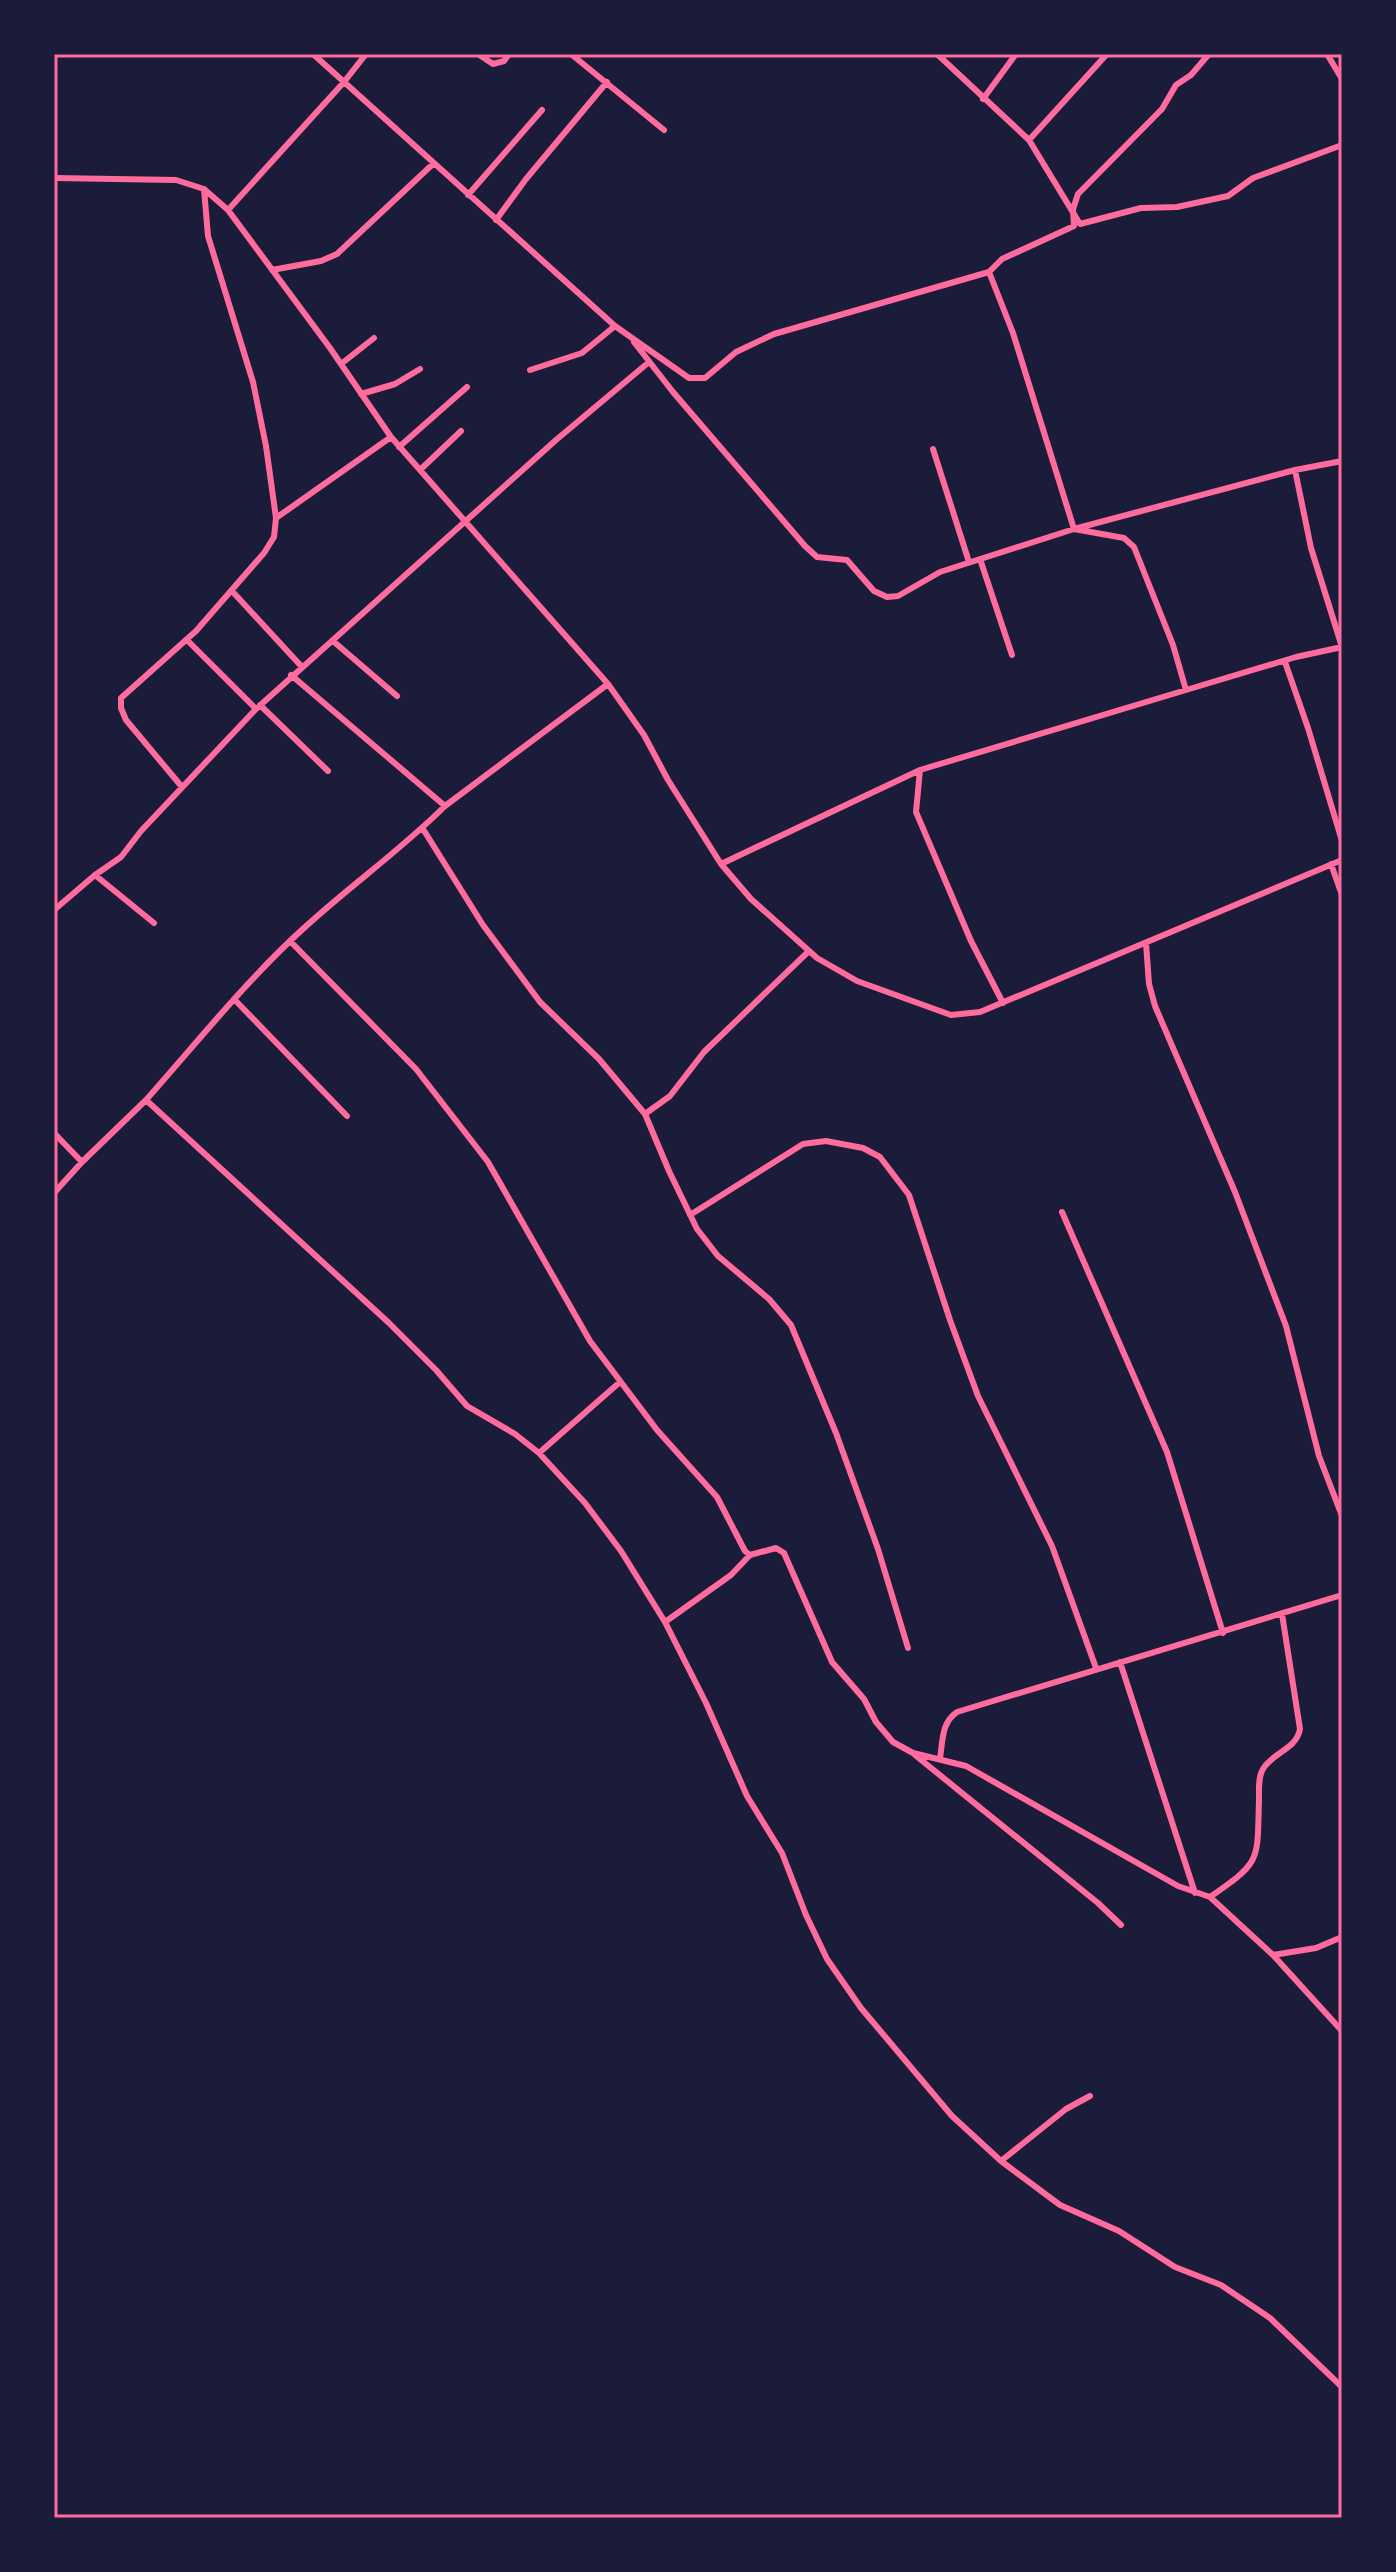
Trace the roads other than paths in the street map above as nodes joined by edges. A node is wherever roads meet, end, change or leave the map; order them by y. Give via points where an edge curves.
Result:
1 (313, 54) edge
2 (366, 54) edge
3 (478, 54) edge
4 (509, 54) edge
5 (571, 54) edge
6 (937, 54) edge
7 (1016, 54) edge
8 (1107, 54) edge
9 (1209, 54) edge
10 (1327, 54) edge
11 (1342, 79) edge
12 (344, 82) junction
13 (607, 82) junction
14 (983, 99) junction
15 (542, 110) dead end
16 (664, 130) dead end
17 (1029, 140) junction
18 (1342, 145) edge
19 (434, 163) junction
20 (54, 178) edge
21 (204, 189) junction
22 (468, 195) junction
23 (1073, 209) junction
24 (228, 210) junction
25 (496, 220) junction
26 (272, 270) junction
27 (989, 272) junction
28 (615, 326) junction
29 (374, 338) dead end
30 (632, 339) junction
31 (649, 362) junction
32 (341, 364) junction
33 (420, 369) dead end
34 (530, 370) dead end
35 (467, 387) dead end
36 (361, 394) junction
37 (461, 431) dead end
38 (391, 437) junction
39 (399, 447) junction
40 (933, 449) dead end
41 (1342, 461) edge
42 (420, 470) junction
43 (1295, 470) junction
44 (276, 518) junction
45 (465, 521) junction
46 (1074, 529) junction
47 (980, 559) junction
48 (969, 562) junction
49 (232, 591) junction
50 (187, 640) junction
51 (333, 641) junction
52 (1342, 647) edge
53 (1012, 655) dead end
54 (1285, 662) junction
55 (302, 667) junction
56 (291, 675) junction
57 (608, 684) junction
58 (1186, 690) junction
59 (397, 696) dead end
60 (258, 707) junction
61 (920, 770) junction
62 (328, 771) dead end
63 (182, 787) junction
64 (445, 806) junction
65 (423, 829) junction
66 (1342, 841) edge
67 (1342, 860) edge
68 (721, 864) junction
69 (1331, 864) junction
70 (95, 875) junction
71 (1342, 895) edge
72 (54, 910) edge
73 (154, 923) dead end
74 (290, 941) junction
75 (1146, 943) junction
76 (809, 951) junction
77 (234, 999) junction
78 (1003, 1003) junction
79 (146, 1100) junction
80 (645, 1114) junction
81 (347, 1116) dead end
82 (54, 1133) edge
83 (82, 1162) junction
84 (54, 1193) edge
85 (1062, 1212) dead end
86 (690, 1215) junction
87 (620, 1382) junction
88 (539, 1453) junction
89 (1342, 1516) edge
90 (750, 1555) junction
91 (1342, 1595) edge
92 (1282, 1614) junction
93 (665, 1622) junction
94 (1223, 1633) junction
95 (908, 1648) dead end
96 (1120, 1662) junction
97 (1096, 1668) junction
98 (913, 1753) junction
99 (940, 1758) junction
100 (1195, 1893) junction
101 (1210, 1897) junction
102 (1121, 1925) dead end
103 (1342, 1937) edge
104 (1273, 1955) junction
105 (1342, 2031) edge
106 (1090, 2096) dead end
107 (1001, 2161) junction
108 (1342, 2387) edge

1 - 12 street
2 - 12 street
3 - 4 street via 493,64
5 - 13 street
6 - 14 street
7 - 14 street
8 - 17 street
9 - 23 street via 1078,194
10 - 11 street
12 - 19 street
12 - 24 street
13 - 16 street
13 - 25 street
14 - 17 street
15 - 22 street
17 - 23 street
18 - 23 street via 1253,178 1228,196 1141,208 1080,224
19 - 22 street
19 - 26 street via 337,254
20 - 21 street via 176,180
21 - 24 street
21 - 44 street via 208,236 253,382
22 - 25 street
23 - 27 street via 1074,226 1002,259
24 - 26 street
25 - 28 street
26 - 32 street
27 - 30 street via 774,334 736,352 705,378 689,378
27 - 46 street
28 - 30 street
28 - 34 street via 582,353
29 - 32 street
30 - 31 street
31 - 45 street
31 - 48 street via 817,557 847,560 874,591 887,597
32 - 36 street
33 - 36 street via 395,384
35 - 39 street
36 - 38 street
37 - 42 street
38 - 39 street
38 - 44 street
39 - 42 street
40 - 48 street
41 - 43 street
42 - 45 street
43 - 46 street
43 - 52 street via 1311,548
44 - 49 street via 274,537
45 - 51 street
45 - 57 street
46 - 47 street
46 - 58 street via 1124,538 1134,547
47 - 48 street
47 - 53 street
49 - 50 street
49 - 55 street
50 - 60 street
50 - 63 street via 121,698 126,720
51 - 55 street
51 - 59 street
52 - 54 street
54 - 58 street
54 - 66 street
55 - 56 street
56 - 60 street
56 - 64 street
57 - 64 street
57 - 68 street
58 - 61 street
60 - 62 street
60 - 63 street
61 - 68 street
61 - 78 street via 916,812
63 - 70 street via 121,857
64 - 65 street
65 - 74 street
65 - 80 street via 483,925 540,1002 599,1059
67 - 69 street
68 - 76 street
69 - 71 street
69 - 75 street
70 - 72 street
70 - 73 street
74 - 77 street
74 - 87 street via 416,1069 488,1162 590,1341
75 - 78 street
75 - 89 street via 1155,1006 1286,1326 1319,1456
76 - 78 street via 857,981 951,1015
76 - 80 street via 704,1052 670,1096
77 - 79 street
77 - 81 street
79 - 83 street
79 - 88 street via 389,1323 467,1406
80 - 86 street
82 - 83 street
83 - 84 street
85 - 94 street via 1167,1452
86 - 95 street via 718,1256 791,1325 836,1433
86 - 97 street via 803,1144 850,1145 880,1157 909,1195 978,1396 1052,1546
87 - 88 street
87 - 90 street via 717,1497
88 - 93 street via 621,1551
90 - 93 street
90 - 98 street via 776,1548 784,1553 832,1662 893,1742
91 - 92 street
92 - 94 street
92 - 101 street via 1298,1740 1262,1770 1253,1863
93 - 107 street via 747,1796 782,1853 827,1959 952,2116
94 - 96 street
96 - 97 street
96 - 100 street
97 - 99 street via 957,1712 944,1729
98 - 99 street
98 - 102 street
99 - 100 street via 966,1766
100 - 101 street
101 - 104 street
103 - 104 street via 1316,1948
104 - 105 street
106 - 107 street
107 - 108 street via 1060,2205 1119,2231 1175,2267 1221,2285 1270,2318

